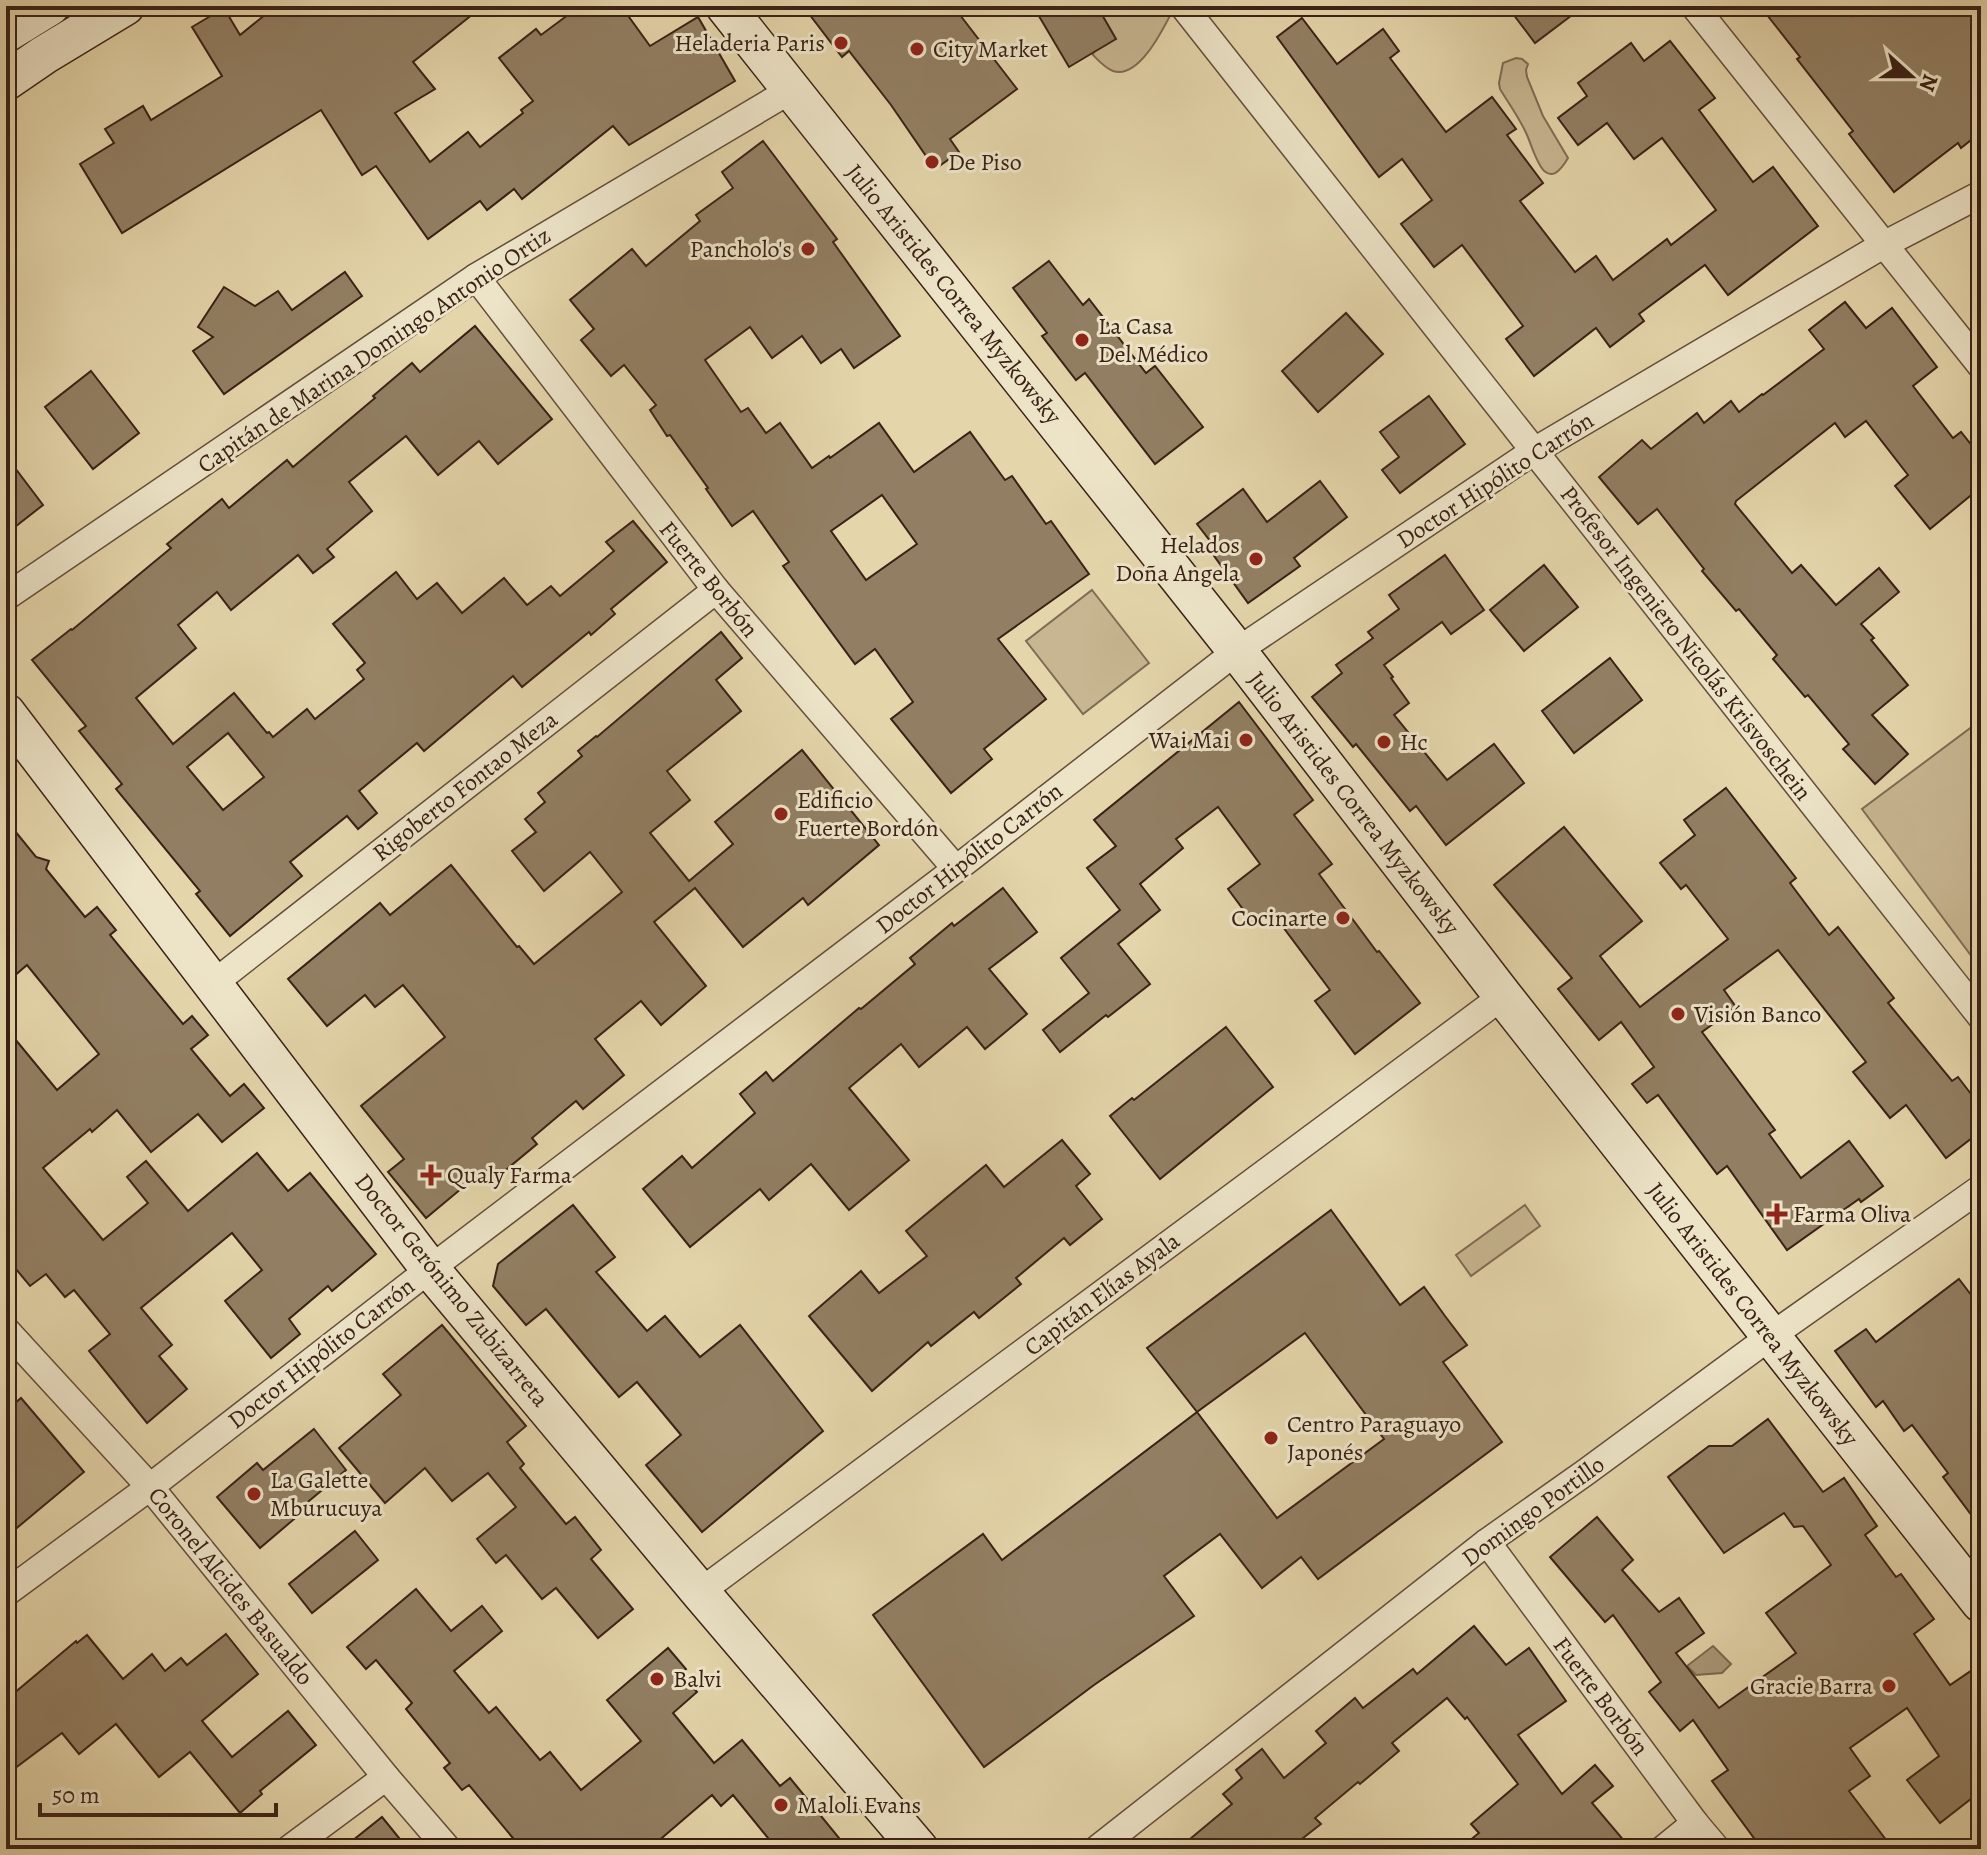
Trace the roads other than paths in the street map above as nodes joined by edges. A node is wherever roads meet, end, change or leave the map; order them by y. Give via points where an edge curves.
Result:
1 (50, 6) edge
2 (125, 6) edge
3 (725, 6) edge
4 (1183, 6) edge
5 (1694, 6) edge
6 (6, 33) edge
7 (6, 81) edge
8 (791, 90) junction
9 (1981, 194) edge
10 (1885, 244) junction
11 (476, 277) junction
12 (1981, 366) edge
13 (1534, 451) junction
14 (716, 590) junction
15 (6, 597) edge
16 (1237, 651) junction
17 (6, 713) edge
18 (956, 869) junction
19 (214, 983) junction
20 (1503, 996) junction
21 (1981, 1017) edge
22 (1981, 1188) edge
23 (430, 1269) junction
24 (6, 1330) edge
25 (1771, 1336) junction
26 (150, 1487) junction
27 (1487, 1542) junction
28 (700, 1592) junction
29 (6, 1593) edge
30 (1981, 1603) edge
31 (386, 1777) junction
32 (1695, 1823) junction
33 (289, 1849) edge
34 (448, 1849) edge
35 (919, 1849) edge
36 (1097, 1849) edge
37 (1663, 1849) edge
38 (1717, 1849) edge

1 - 6 main road
2 - 7 main road
3 - 8 main road, Julio Aristides Correa Myzkowsky
4 - 13 street, Profesor Ingeniero Nicolás Krisvoschein
5 - 10 street
8 - 11 street, Capitán de Marina Domingo Antonio Ortiz
8 - 16 main road, Julio Aristides Correa Myzkowsky
9 - 10 street, Doctor Hipólito Carrón
10 - 12 street
10 - 13 street, Doctor Hipólito Carrón
11 - 14 street, Fuerte Borbón
11 - 15 street, Capitán de Marina Domingo Antonio Ortiz
13 - 16 street, Doctor Hipólito Carrón
13 - 21 street, Profesor Ingeniero Nicolás Krisvoschein
14 - 18 street, Fuerte Borbón
14 - 19 street, Rigoberto Fontao Meza
16 - 18 street, Doctor Hipólito Carrón
16 - 20 main road, Julio Aristides Correa Myzkowsky
17 - 19 main road, Doctor Gerónimo Zubizarreta
18 - 23 street, Doctor Hipólito Carrón
19 - 23 main road, Doctor Gerónimo Zubizarreta
20 - 25 main road, Julio Aristides Correa Myzkowsky
20 - 28 street, Capitán Elías Ayala
22 - 25 street, Domingo Portillo
23 - 26 street, Doctor Hipólito Carrón
23 - 28 main road, Doctor Gerónimo Zubizarreta
24 - 26 street, Coronel Alcides Basualdo
25 - 27 street, Domingo Portillo
25 - 30 main road, Julio Aristides Correa Myzkowsky
26 - 29 street, Doctor Hipólito Carrón
26 - 31 street, Coronel Alcides Basualdo
27 - 32 street, Fuerte Borbón
27 - 36 street, Domingo Portillo
28 - 35 main road, Doctor Gerónimo Zubizarreta
31 - 33 street
31 - 34 street, Coronel Alcides Basualdo
32 - 37 street
32 - 38 street, Fuerte Borbón

